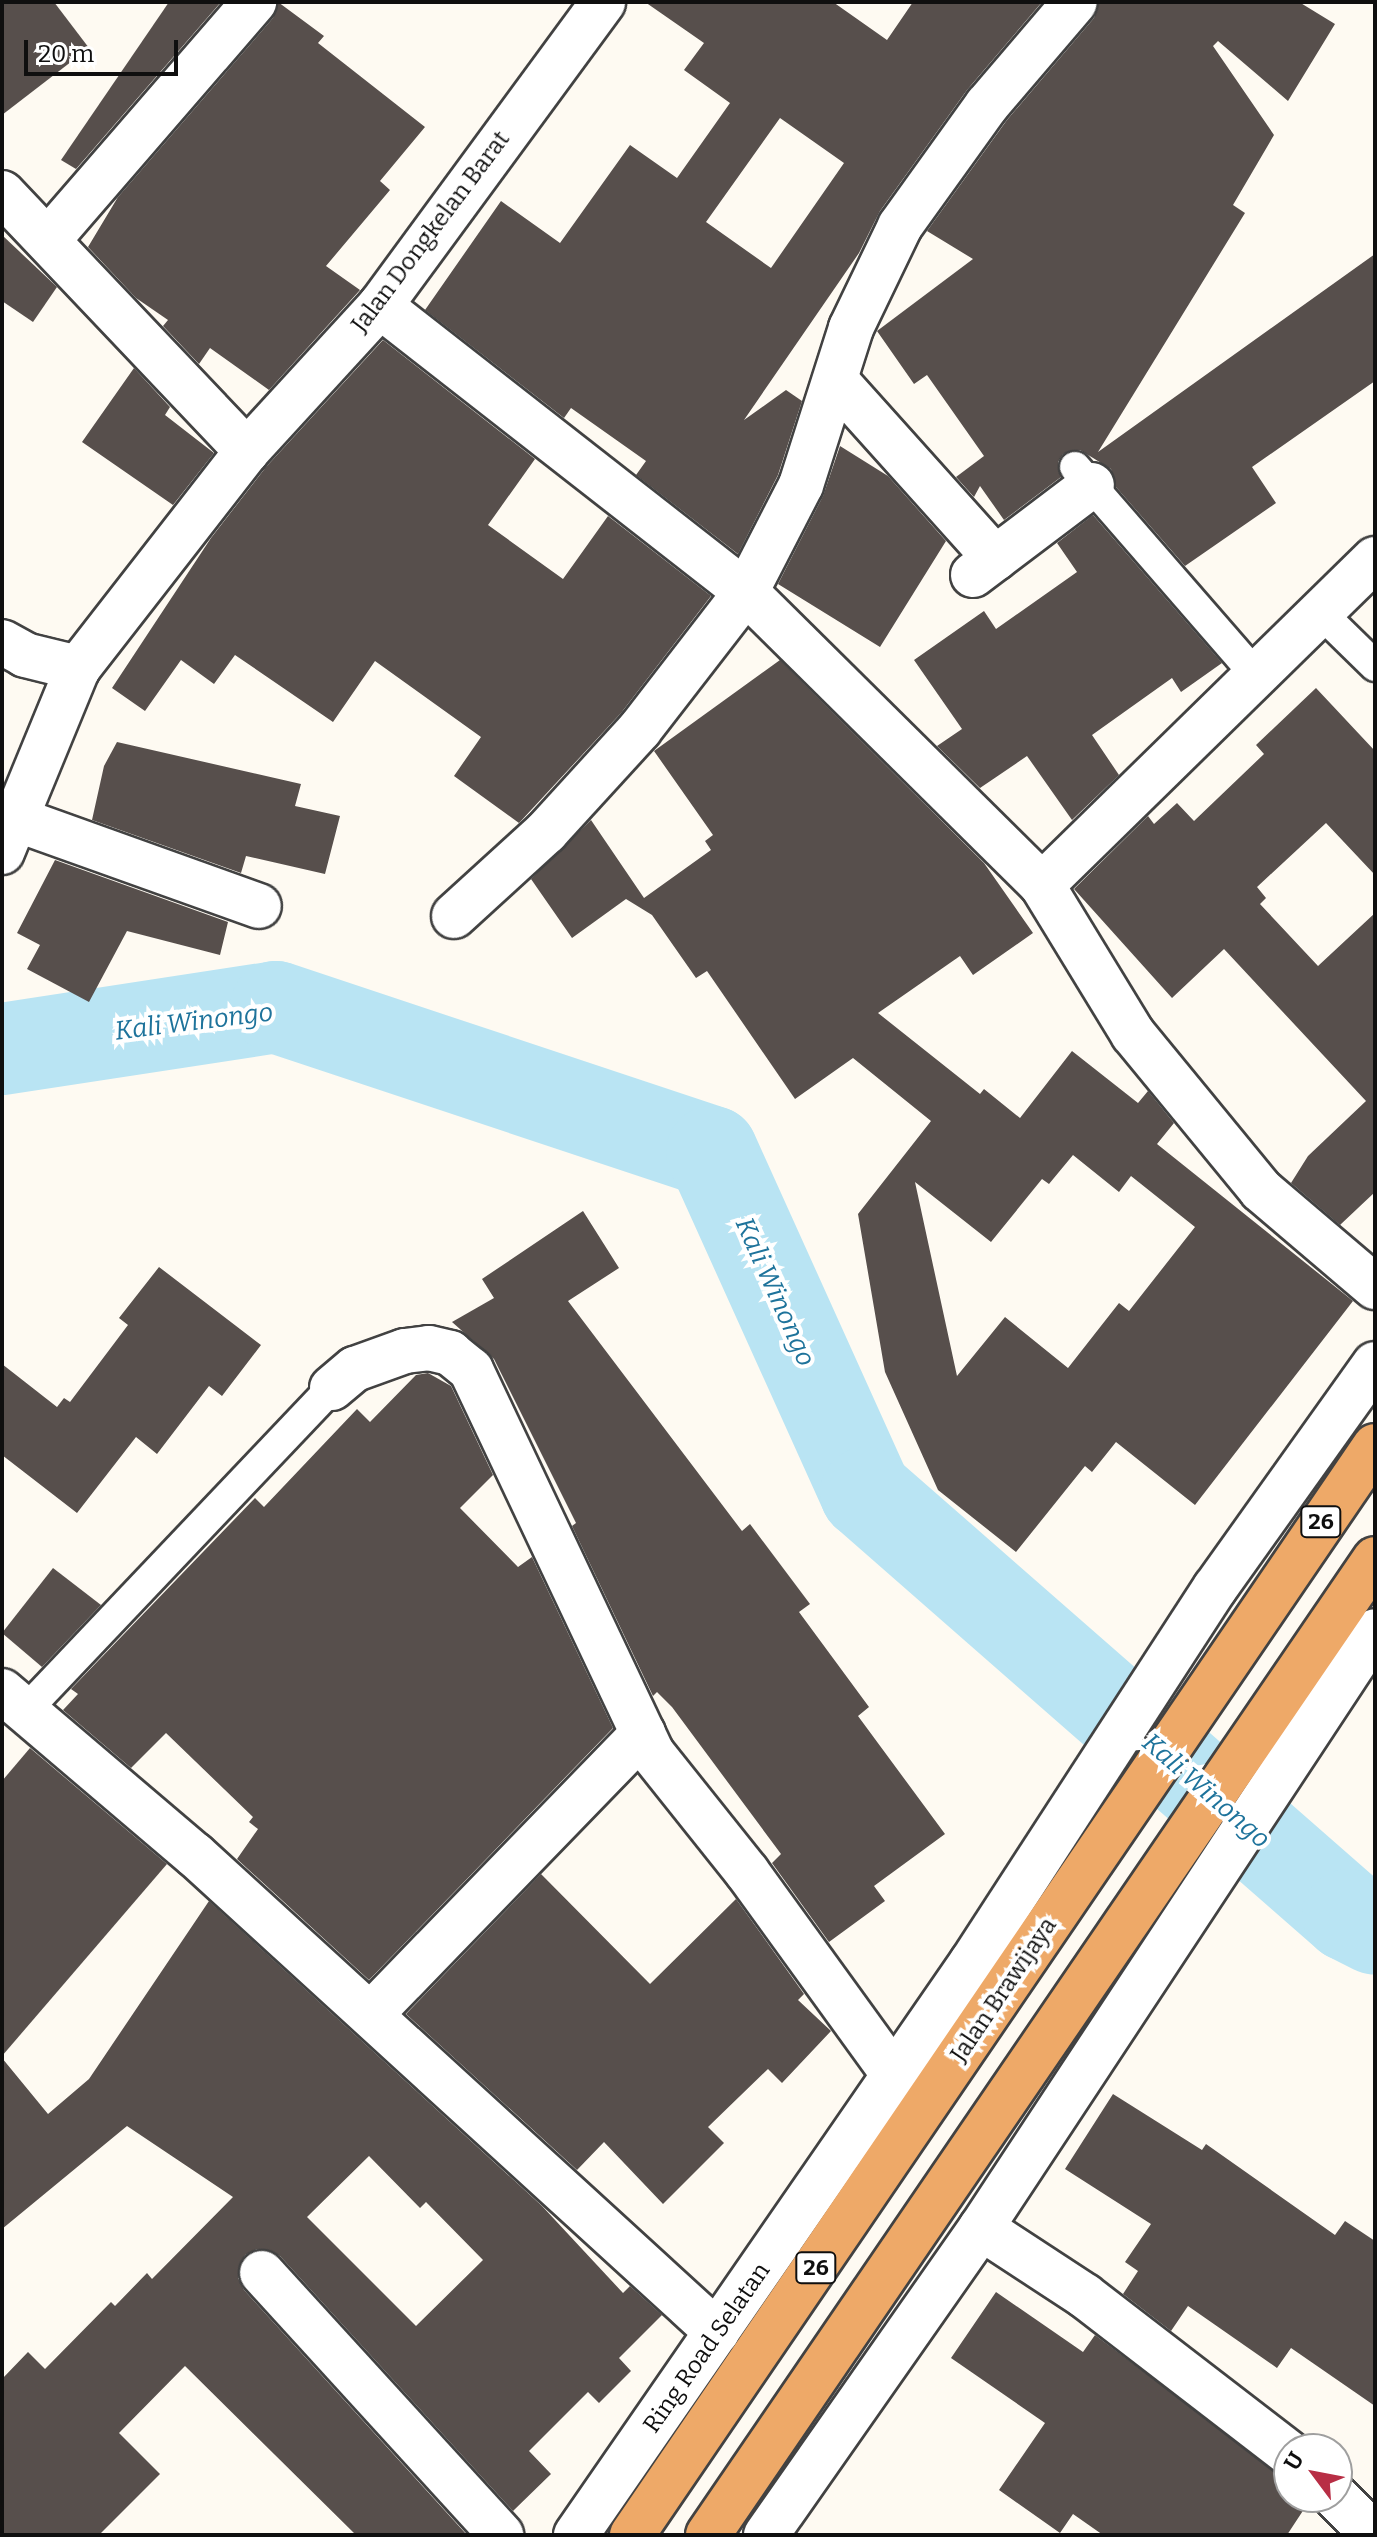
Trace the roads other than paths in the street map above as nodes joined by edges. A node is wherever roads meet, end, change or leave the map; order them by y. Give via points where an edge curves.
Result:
1 (254, 2) edge
2 (603, 2) edge
3 (1075, 2) edge
4 (2, 193) edge
5 (48, 240) junction
6 (380, 306) junction
7 (837, 382) junction
8 (247, 451) junction
9 (1083, 476) joint
10 (1375, 559) edge
11 (746, 592) junction
12 (1323, 615) junction
13 (2, 642) edge
14 (1375, 666) edge
15 (78, 668) junction
16 (1257, 676) junction
17 (8, 835) edge
18 (1042, 885) junction
19 (259, 906) dead end
20 (454, 916) dead end
21 (1375, 1287) edge
22 (1375, 1364) edge
23 (332, 1388) joint
24 (1375, 1446) edge
25 (1375, 1559) edge
26 (1370, 1638) edge
27 (10, 1712) edge
28 (643, 1733) junction
29 (371, 2014) junction
30 (894, 2075) junction
31 (981, 2228) junction
32 (262, 2273) dead end
33 (717, 2332) junction
34 (1273, 2441) edge
35 (1352, 2513) edge
36 (501, 2535) edge
37 (576, 2535) edge
38 (632, 2535) edge
39 (708, 2535) edge
40 (766, 2535) edge
41 (1374, 2535) edge

1 - 5 street
2 - 6 street, Jalan Dongkelan Barat
3 - 7 street via 987,105 900,226 851,328
4 - 5 street
5 - 8 street
6 - 8 street, Jalan Dongkelan Barat
6 - 11 street
7 - 9 street via 983,567
7 - 11 street via 801,485
8 - 15 street, Jalan Dongkelan Barat
9 - 16 lane
10 - 12 street
11 - 18 street
11 - 20 street via 640,729 546,832
12 - 14 lane
12 - 16 street
13 - 15 street via 25,655
15 - 17 street, Jalan Dongkelan Barat
16 - 18 street
17 - 19 street
18 - 21 street via 1133,1034 1261,1190
22 - 30 street, Ring Road Selatan via 1215,1588
23 - 27 lane
23 - 28 street via 355,1369 405,1351 429,1348 450,1353 471,1370
24 - 38 highway, Jalan Brawijaya / 26
25 - 39 highway, 26
26 - 31 street
27 - 29 street
28 - 29 street
28 - 30 street via 652,1753 747,1872
29 - 33 street
30 - 33 street, Ring Road Selatan
31 - 34 street via 1085,2296
31 - 40 street
32 - 36 street
33 - 37 street, Ring Road Selatan
35 - 41 street

